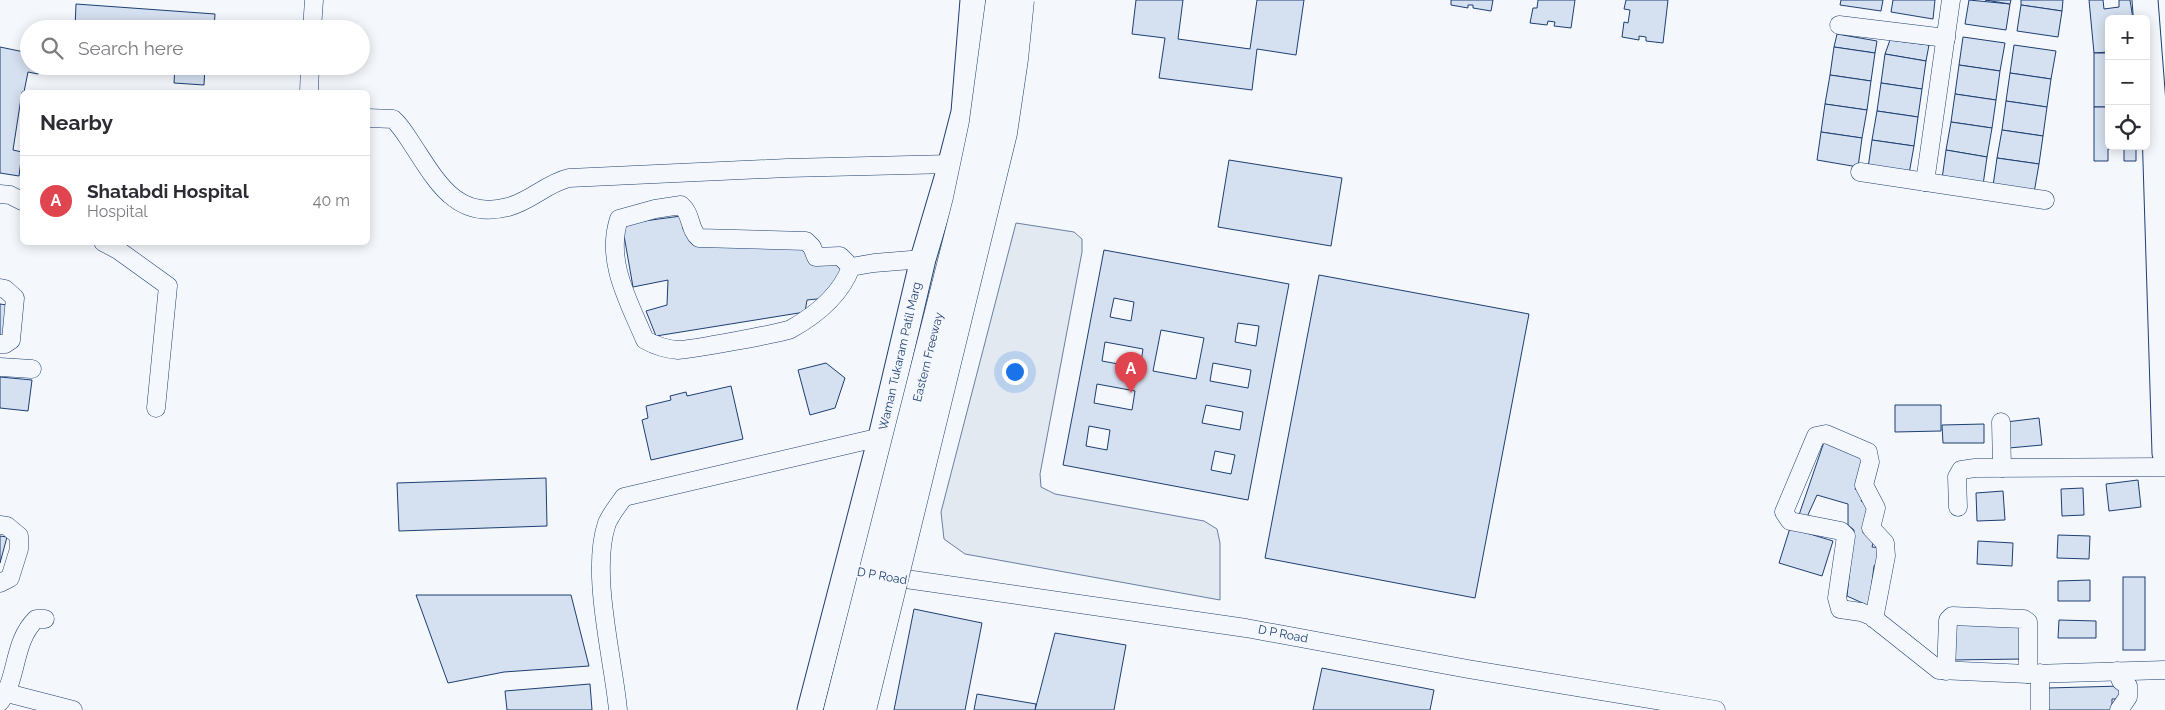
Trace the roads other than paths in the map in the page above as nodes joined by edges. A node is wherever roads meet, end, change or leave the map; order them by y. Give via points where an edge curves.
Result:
1 (314, 0) edge
2 (973, 0) edge
3 (1000, 0) edge
4 (1020, 0) edge
5 (1028, 0) edge
6 (1951, 0) edge
7 (2146, 0) edge
8 (313, 20) edge
9 (1839, 25) dead end
10 (1946, 38) junction
11 (310, 75) edge
12 (309, 90) edge
13 (2159, 104) edge
14 (370, 118) edge
15 (951, 164) junction
16 (1860, 172) dead end
17 (1925, 182) junction
18 (0, 194) edge
19 (20, 200) edge
20 (2045, 200) dead end
21 (109, 245) edge
22 (923, 259) junction
23 (851, 267) junction
24 (0, 288) edge
25 (0, 344) edge
26 (0, 366) edge
27 (32, 369) dead end
28 (156, 408) dead end
29 (2001, 422) dead end
30 (881, 437) junction
31 (2165, 453) edge
32 (2165, 467) edge
33 (2002, 468) junction
34 (1958, 507) dead end
35 (0, 525) edge
36 (848, 570) junction
37 (903, 580) junction
38 (0, 583) edge
39 (45, 619) dead end
40 (1874, 619) junction
41 (2165, 670) edge
42 (1946, 671) junction
43 (2117, 671) junction
44 (2034, 674) junction
45 (3, 697) edge
46 (73, 710) edge
47 (618, 710) edge
48 (810, 710) edge
49 (838, 710) edge
50 (862, 710) edge
51 (870, 710) edge
52 (1716, 710) edge
53 (2040, 710) edge
54 (2119, 710) edge

1 - 8 street
2 - 15 main road, Waman Tukaram Patil Marg via 964,112
3 - 49 highway, Eastern Freeway, bridge via 984,126 967,202
4 - 50 highway, Eastern Freeway, bridge via 1003,134
5 - 37 main road via 1014,138
6 - 10 street
7 - 13 main road
9 - 10 street
10 - 17 street
11 - 12 street
13 - 31 main road
14 - 15 street via 394,119 441,188 471,208 491,210 528,200 557,181 569,178
15 - 22 main road, Waman Tukaram Patil Marg
16 - 17 street
17 - 20 street
18 - 19 street
21 - 28 street via 168,286
22 - 23 street
22 - 30 main road, Waman Tukaram Patil Marg
23 - 23 street via 840,256 816,257 806,241 700,238 695,235 687,210 681,205 618,219 614,234 618,276 645,340 662,348 680,350 789,330 824,306 846,281
24 - 25 street via 15,298 11,340
26 - 27 street
29 - 33 street
30 - 36 main road, Waman Tukaram Patil Marg
30 - 47 street via 624,497 608,521 602,541 601,562
32 - 33 street
33 - 34 street via 1961,470 1957,477
35 - 38 street via 7,526 19,536 19,549 10,578
36 - 37 street, D P Road
36 - 48 main road, Waman Tukaram Patil Marg
37 - 51 main road
37 - 52 street, D P Road via 1246,628
39 - 45 street via 36,619 26,630
40 - 40 street via 1862,612 1840,609 1837,598 1846,536 1841,531 1790,521 1784,512 1816,436 1826,434 1868,452 1870,462 1864,485 1876,508 1871,528 1885,543 1886,556
40 - 42 street via 1918,655 1939,670
41 - 43 street
42 - 44 street
42 - 44 street via 1948,620 1952,616 2024,619 2028,622
43 - 44 street
43 - 54 street via 2121,681 2128,686 2128,697
44 - 53 street
45 - 46 street

